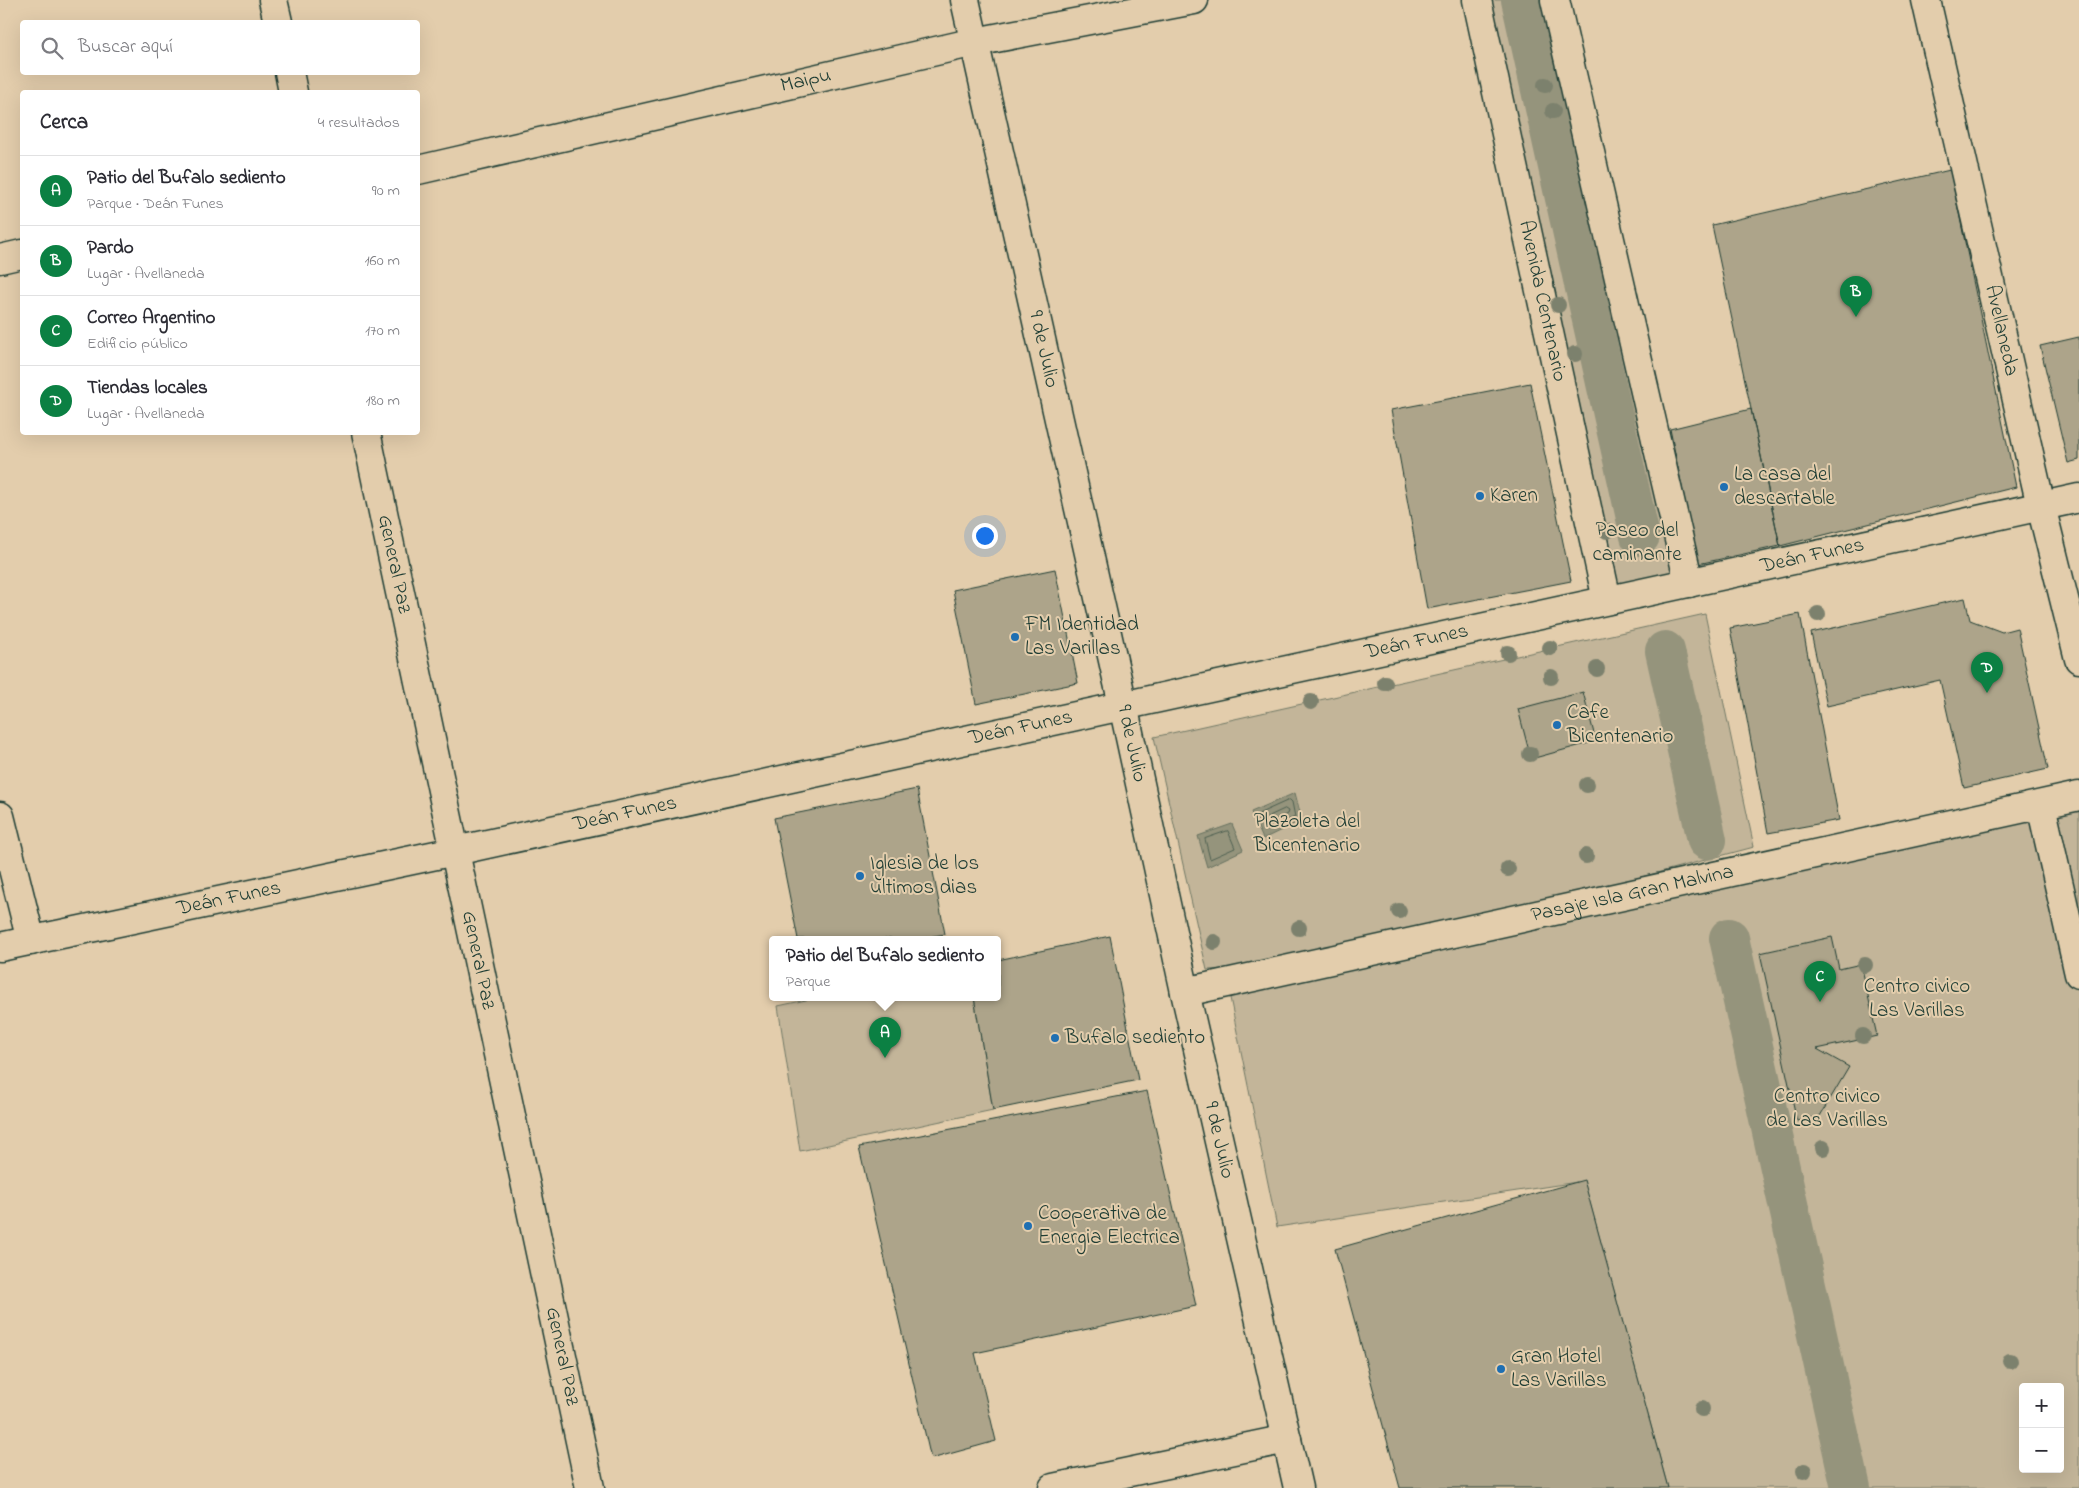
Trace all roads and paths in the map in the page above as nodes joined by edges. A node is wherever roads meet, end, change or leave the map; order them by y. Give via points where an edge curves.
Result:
1 (273, 0) edge
2 (965, 0) edge
3 (1194, 0) edge
4 (1477, 0) edge
5 (1555, 0) edge
6 (1926, 0) edge
7 (278, 20) edge
8 (975, 42) junction
9 (290, 75) edge
10 (293, 90) edge
11 (420, 170) edge
12 (20, 254) edge
13 (0, 259) edge
14 (367, 435) edge
15 (2079, 498) edge
16 (2041, 506) junction
17 (1689, 583) junction
18 (1607, 600) junction
19 (2079, 659) edge
20 (1123, 705) junction
21 (2079, 796) edge
22 (2041, 805) junction
23 (0, 816) edge
24 (455, 851) junction
25 (31, 941) junction
26 (0, 947) edge
27 (2079, 974) edge
28 (1185, 992) junction
29 (1287, 1439) junction
30 (590, 1488) edge
31 (1052, 1488) edge
32 (1298, 1488) edge

1 - 7 street
2 - 8 street, 9 de Julio
3 - 8 street, Maipu
4 - 18 street, Avenida Centenario
5 - 17 street
6 - 16 street, Avellaneda
8 - 11 street, Maipu
8 - 20 street, 9 de Julio
9 - 10 street
12 - 13 street
14 - 24 street, General Paz
15 - 16 street, Deán Funes
16 - 17 street, Deán Funes
16 - 19 street, Avellaneda
17 - 18 street, Deán Funes
18 - 20 street, Deán Funes
20 - 24 street, Deán Funes
20 - 28 street, 9 de Julio
21 - 22 street, Pasaje Isla Gran Malvina
22 - 27 street
22 - 28 street, Pasaje Isla Gran Malvina
23 - 25 street
24 - 25 street, Deán Funes
24 - 30 street, General Paz
25 - 26 street, Deán Funes
28 - 29 street, 9 de Julio
29 - 31 street
29 - 32 street, 9 de Julio

